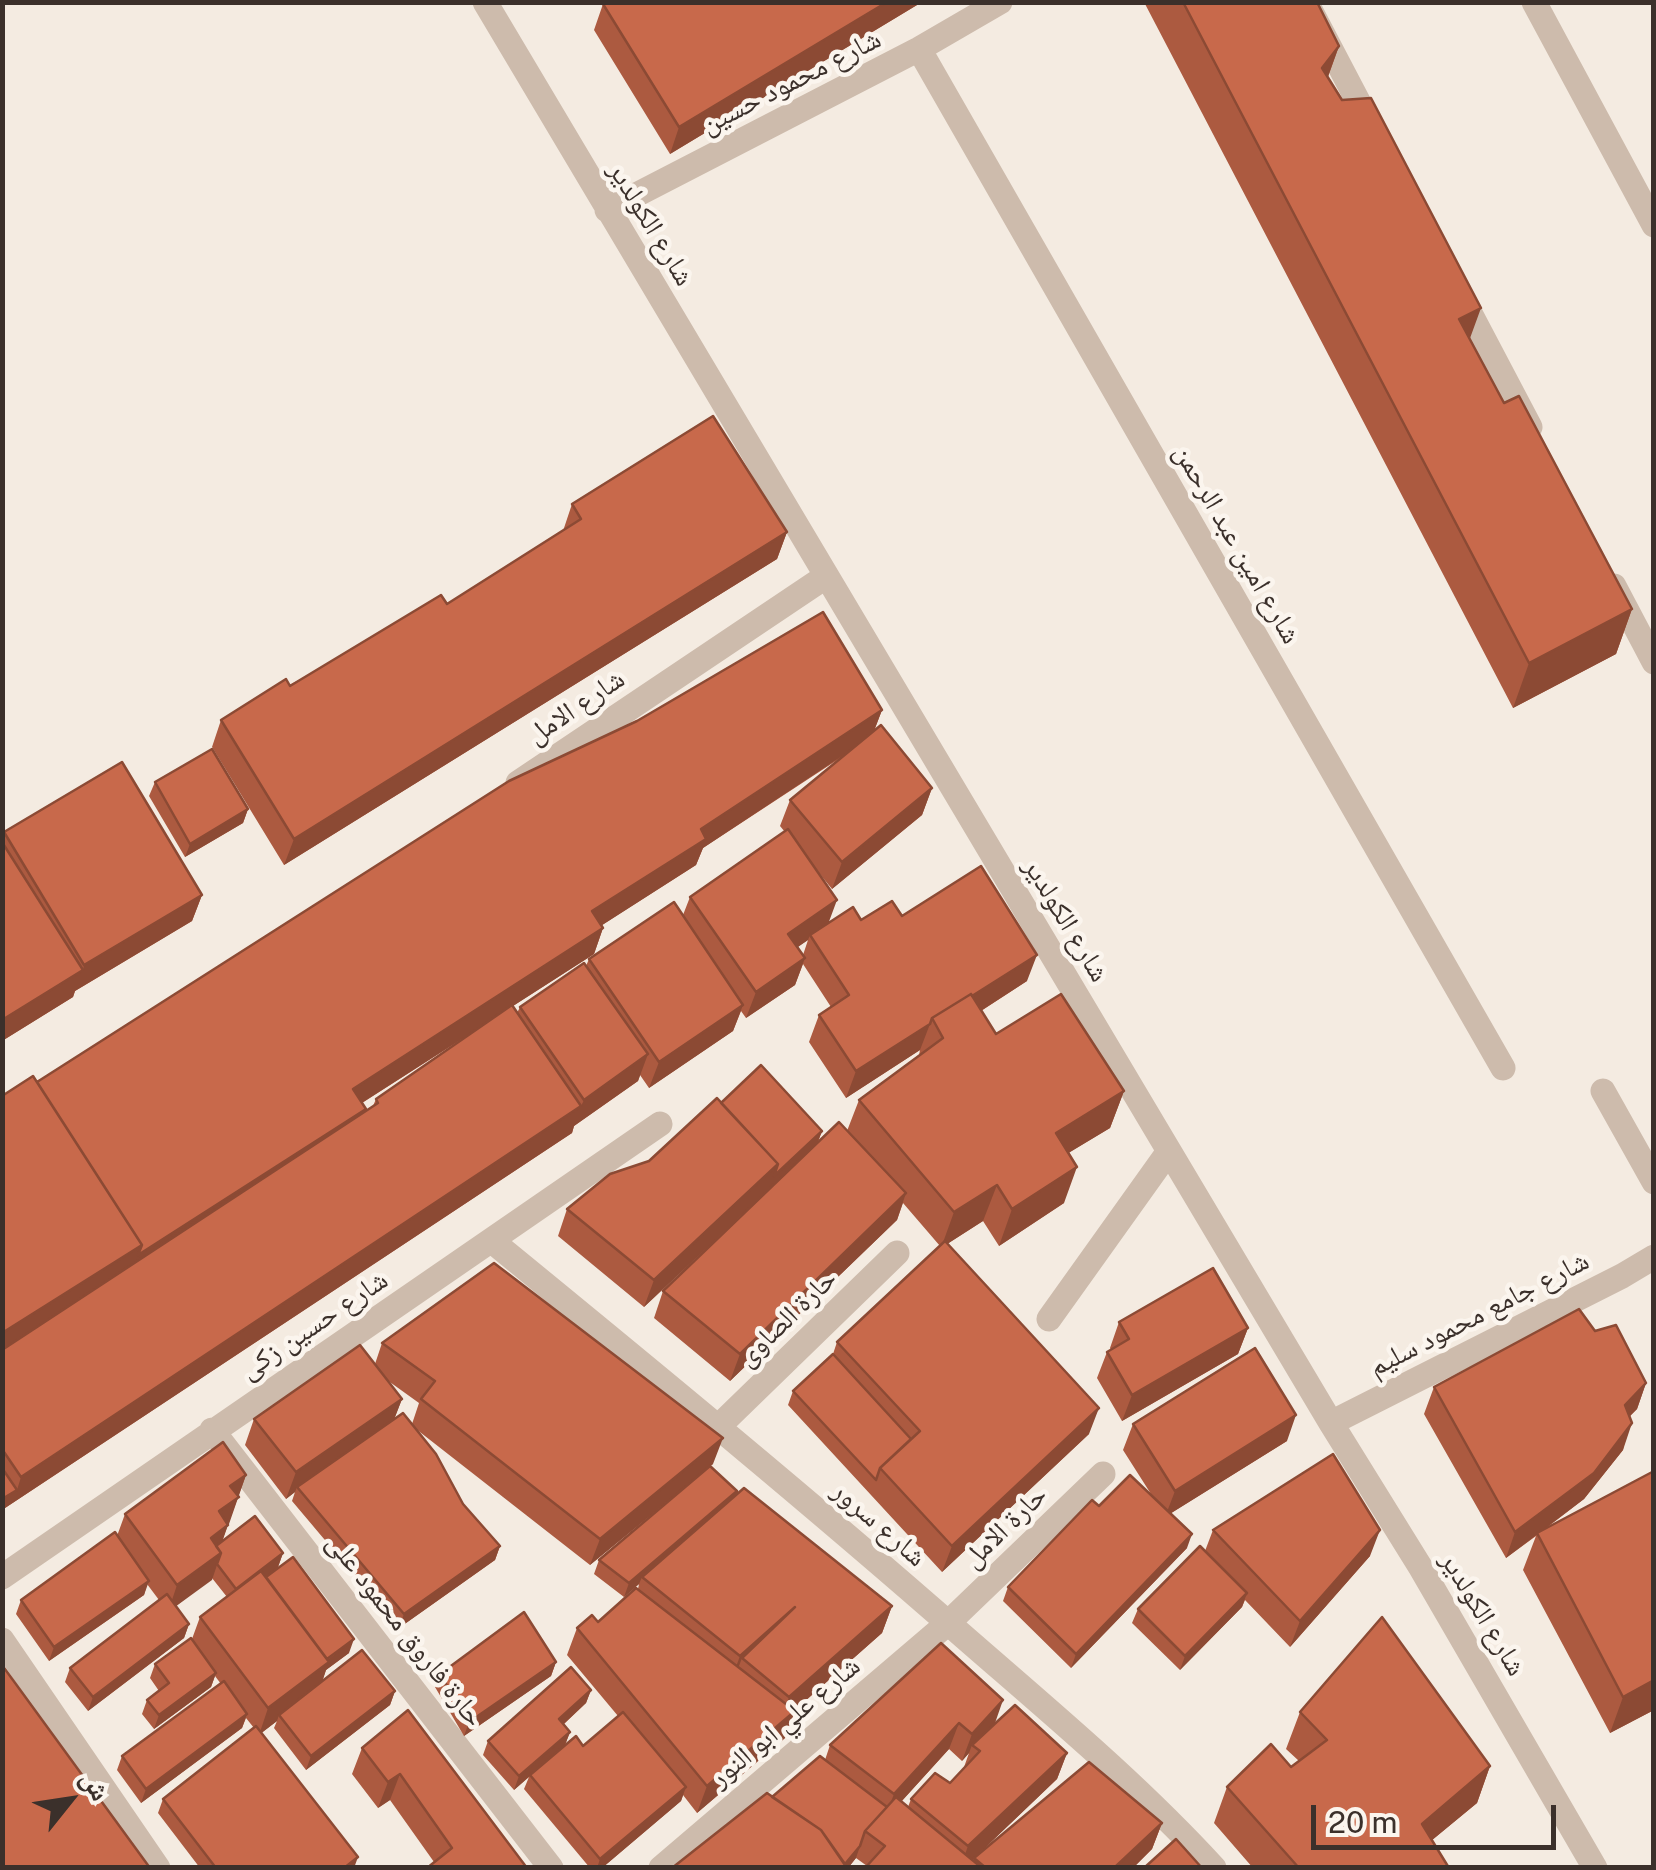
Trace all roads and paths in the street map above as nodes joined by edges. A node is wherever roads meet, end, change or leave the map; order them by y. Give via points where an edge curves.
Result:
1 (485, 2) edge
2 (1000, 2) edge
3 (1306, 2) edge
4 (1534, 2) edge
5 (918, 49) junction
6 (1379, 141) edge
7 (607, 210) junction
8 (1654, 225) edge
9 (1452, 280) edge
10 (1544, 454) edge
11 (1598, 558) edge
12 (825, 577) junction
13 (1654, 662) edge
14 (494, 798) edge
15 (1504, 1068) dead end
16 (1602, 1090) dead end
17 (660, 1124) dead end
18 (1169, 1151) junction
19 (1654, 1182) edge
20 (492, 1241) junction
21 (897, 1253) dead end
22 (1654, 1257) edge
23 (1049, 1319) dead end
24 (1331, 1423) junction
25 (719, 1426) junction
26 (212, 1430) junction
27 (1103, 1474) dead end
28 (2, 1577) edge
29 (948, 1623) junction
30 (2, 1640) edge
31 (158, 1868) edge
32 (551, 1868) edge
33 (661, 1868) edge
34 (1214, 1868) edge
35 (1595, 1868) edge

1 - 7 street, شارع الكولدير
2 - 5 street, شارع محمود حسين
3 - 6 street
4 - 8 street
5 - 7 street, شارع محمود حسين
5 - 15 street, شارع امين عبد الرحمن
7 - 12 street, شارع الكولدير
9 - 10 street
11 - 13 street
12 - 14 street, شارع الامل
12 - 18 street, شارع الكولدير
16 - 19 street
17 - 20 street, شارع حسين زكى
18 - 23 street
18 - 24 street, شارع الكولدير
20 - 25 street, شارع سرور
20 - 26 street, شارع حسين زكى
21 - 25 street, حارة الصاوى
22 - 24 street, شارع جامع محمود سليم
24 - 35 street, شارع الكولدير
25 - 29 street, شارع سرور
26 - 28 street, شارع حسين زكى
26 - 32 street, حارة فاروق محمود على
27 - 29 street, حارة الامل
29 - 33 street, شارع علي ابو النور
29 - 34 street, شارع سرور via 1116,1770
30 - 31 street

